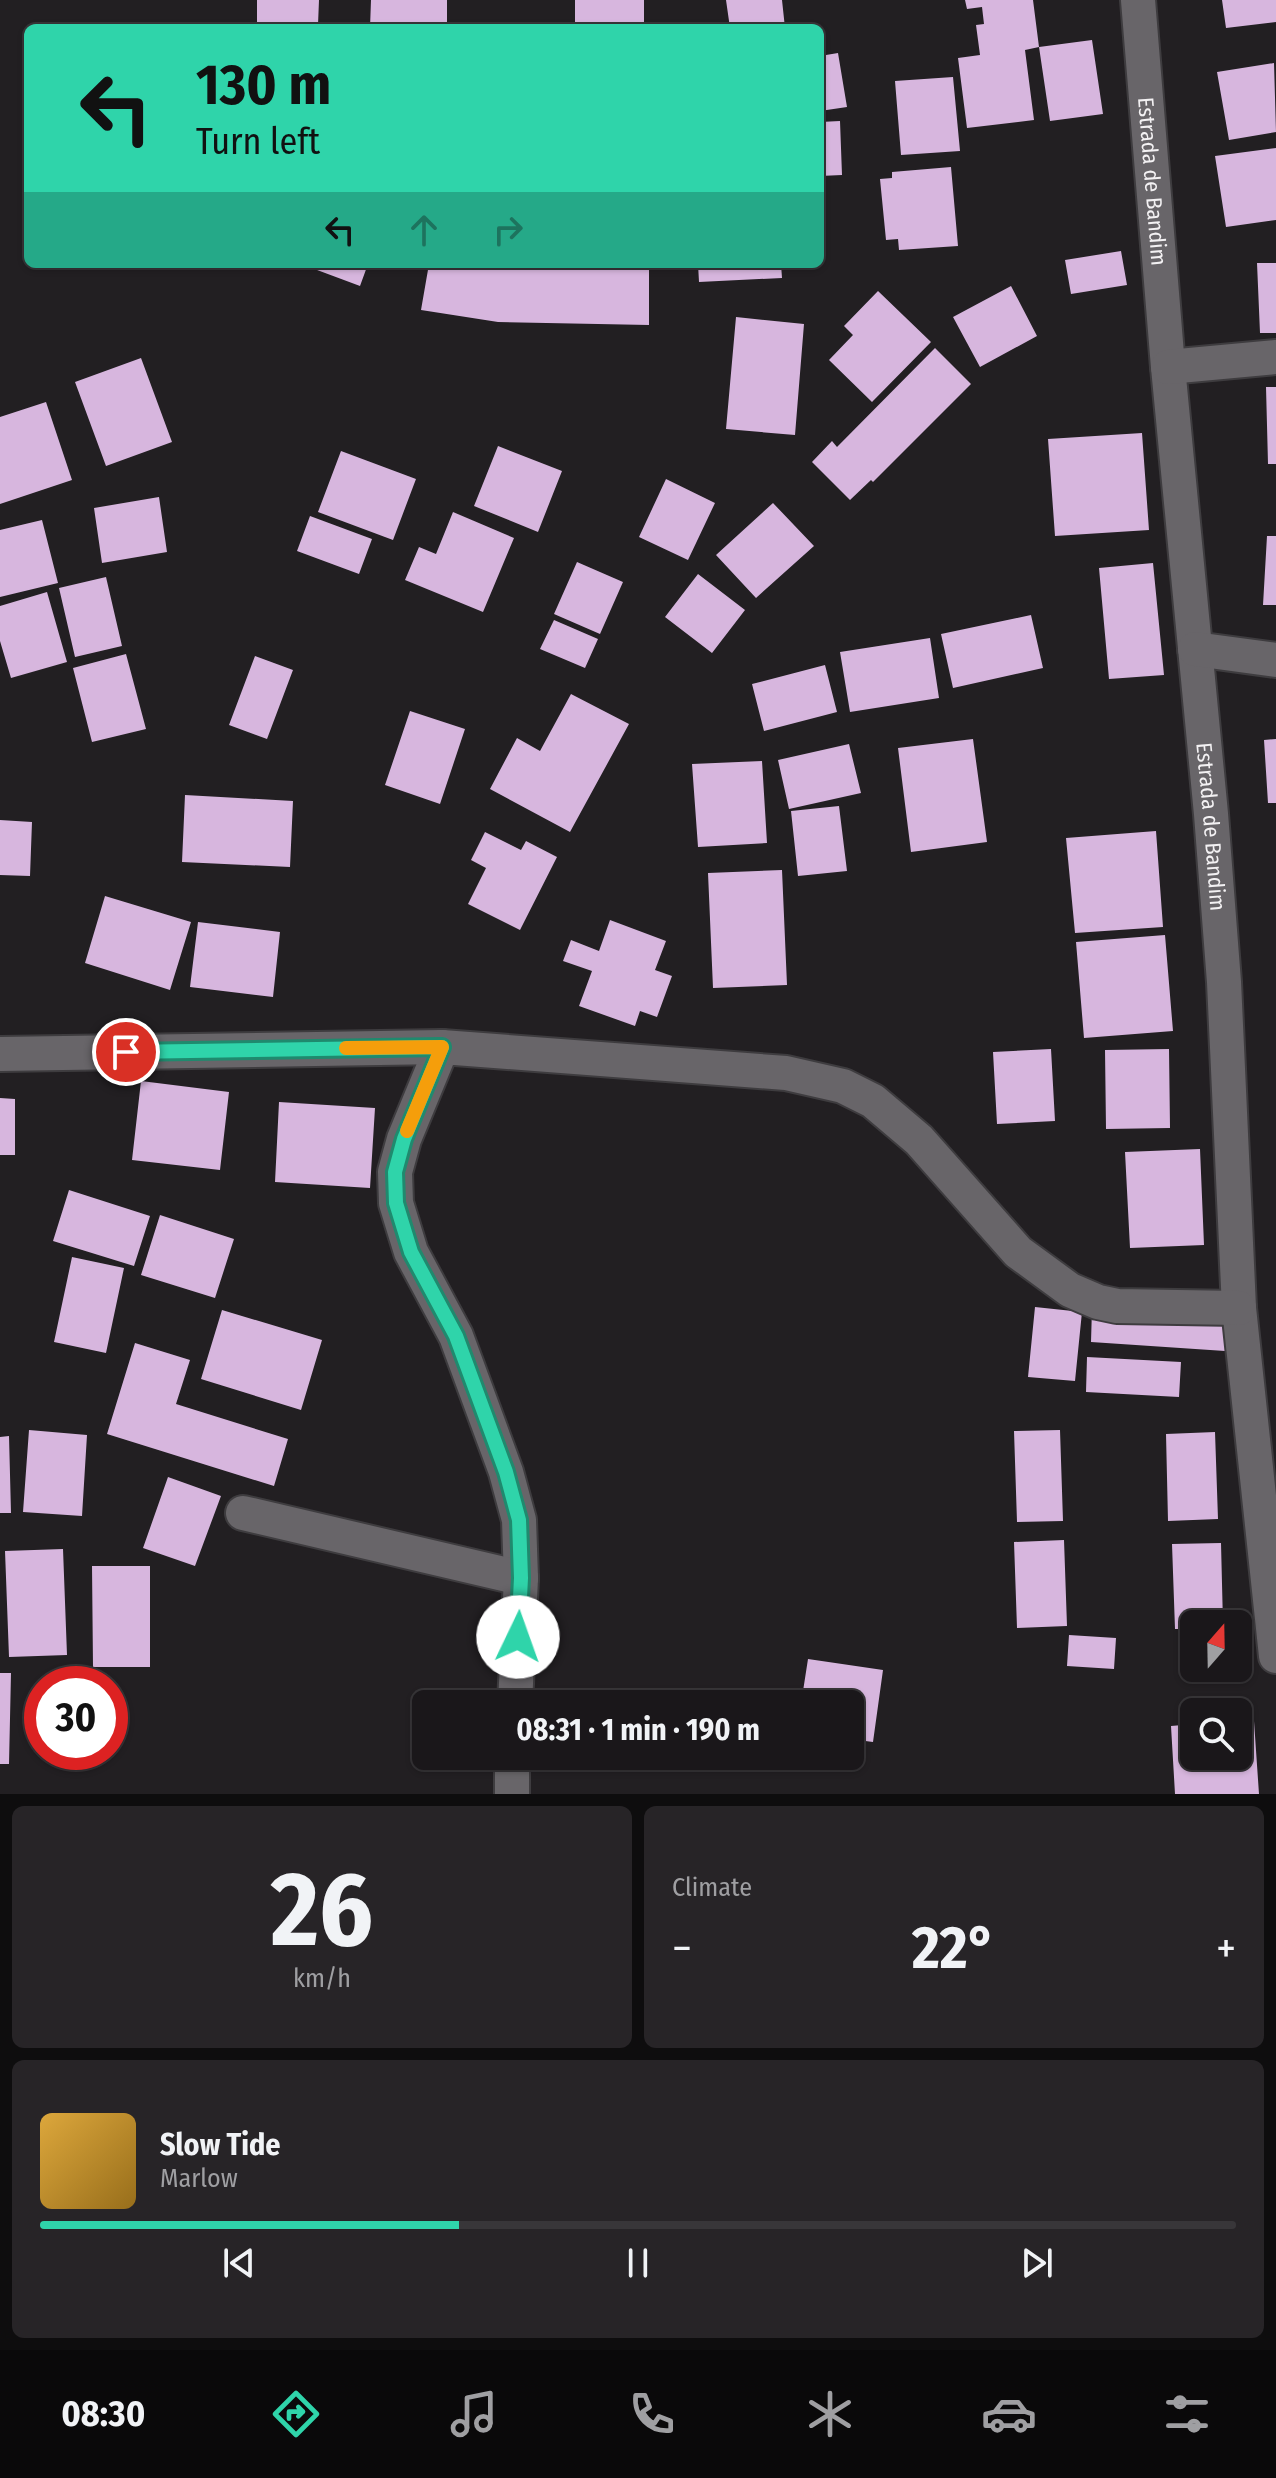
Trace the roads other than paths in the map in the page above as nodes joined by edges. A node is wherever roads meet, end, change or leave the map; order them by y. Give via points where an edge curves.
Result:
1 (1138, 0) edge
2 (1276, 357) edge
3 (1168, 367) junction
4 (1195, 649) junction
5 (1276, 660) edge
6 (442, 1047) junction
7 (0, 1054) edge
8 (1239, 1308) junction
9 (243, 1513) dead end
10 (521, 1578) junction
11 (1276, 1656) edge
12 (516, 1690) edge
13 (512, 1770) edge
14 (512, 1794) edge

1 - 3 street, Estrada de Bandim
2 - 3 street
3 - 4 street, Estrada de Bandim
4 - 5 street
4 - 8 street, Estrada de Bandim via 1224,982
6 - 7 street
6 - 8 street via 786,1073 843,1086 873,1101 919,1140 1018,1252 1070,1290 1117,1306
6 - 10 street via 404,1139 395,1172 396,1203 411,1252 456,1336 506,1472 519,1520
8 - 11 street, Estrada de Bandim
9 - 10 street
10 - 12 street
13 - 14 street

